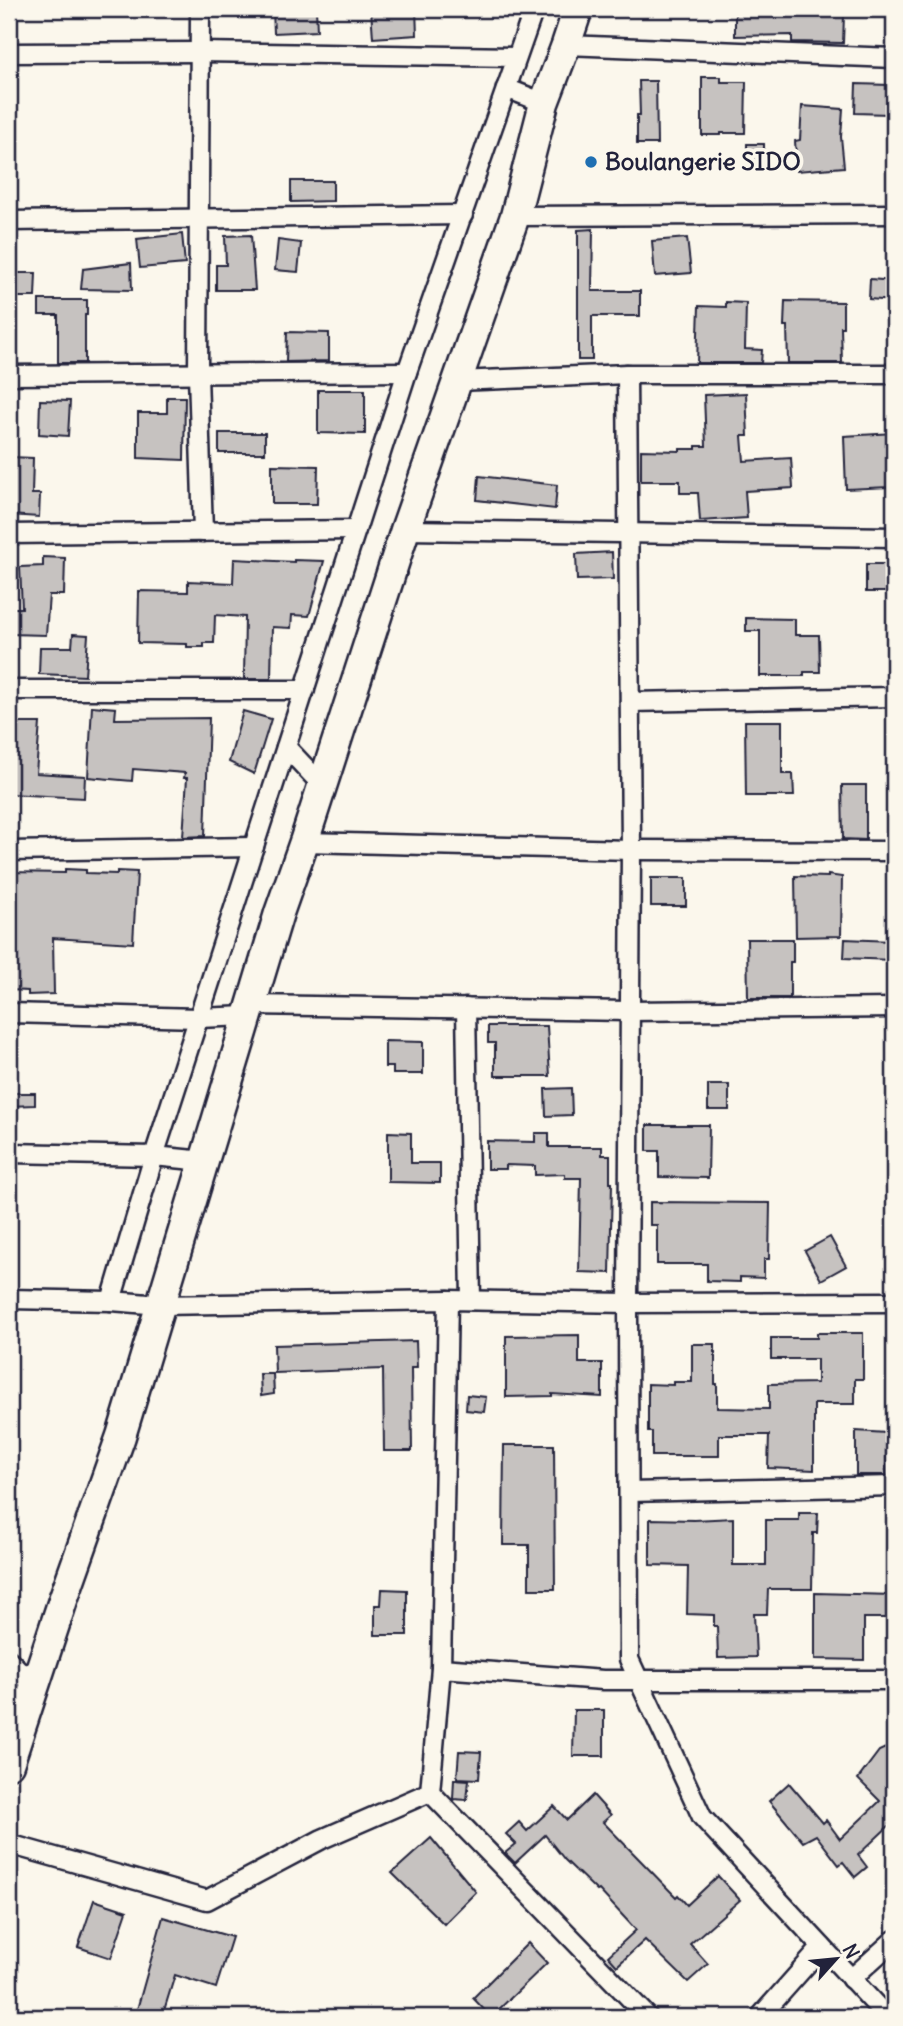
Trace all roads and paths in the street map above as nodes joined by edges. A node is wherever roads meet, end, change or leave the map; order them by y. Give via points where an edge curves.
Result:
1 (200, 9) edge
2 (534, 9) edge
3 (578, 9) edge
4 (566, 45) junction
5 (200, 52) junction
6 (9, 53) edge
7 (516, 57) junction
8 (894, 58) edge
9 (506, 88) junction
10 (544, 103) junction
11 (894, 214) edge
12 (463, 215) junction
13 (515, 216) junction
14 (199, 219) junction
15 (9, 221) edge
16 (407, 372) junction
17 (198, 374) junction
18 (626, 374) junction
19 (894, 374) edge
20 (9, 375) edge
21 (457, 381) junction
22 (356, 530) junction
23 (405, 530) junction
24 (203, 532) junction
25 (628, 532) junction
26 (9, 534) edge
27 (894, 537) edge
28 (9, 690) edge
29 (304, 690) junction
30 (894, 697) edge
31 (630, 702) junction
32 (286, 747) junction
33 (322, 785) junction
34 (304, 842) junction
35 (254, 847) junction
36 (631, 850) junction
37 (9, 851) edge
38 (894, 851) edge
39 (466, 1008) junction
40 (894, 1008) edge
41 (250, 1010) junction
42 (629, 1011) junction
43 (9, 1013) edge
44 (198, 1018) junction
45 (9, 1153) edge
46 (154, 1156) junction
47 (204, 1161) junction
48 (9, 1299) edge
49 (448, 1300) junction
50 (471, 1300) junction
51 (111, 1301) junction
52 (628, 1303) junction
53 (894, 1303) edge
54 (161, 1305) junction
55 (894, 1486) edge
56 (629, 1492) junction
57 (9, 1660) edge
58 (441, 1668) junction
59 (639, 1680) junction
60 (894, 1680) edge
61 (34, 1686) junction
62 (9, 1764) edge
63 (430, 1792) junction
64 (9, 1844) edge
65 (894, 1940) edge
66 (822, 1947) junction
67 (852, 1979) junction
68 (648, 2017) edge
69 (760, 2017) edge
70 (887, 2017) edge

1 - 5 street
2 - 7 street
3 - 4 main road
4 - 8 street
4 - 10 main road
5 - 6 street
5 - 7 street
5 - 14 street
7 - 9 street
9 - 10 street
9 - 12 street
10 - 13 main road
11 - 13 street
12 - 14 street
12 - 16 street
13 - 21 main road
14 - 15 street
14 - 17 street
16 - 17 street
16 - 22 street
17 - 20 street
17 - 24 street
18 - 19 street
18 - 21 street
18 - 25 street
21 - 23 main road
22 - 24 street
22 - 29 street
23 - 25 street
23 - 33 main road
24 - 26 street
25 - 27 street
25 - 31 street
28 - 29 street
29 - 32 street
30 - 31 street
31 - 36 street
32 - 33 street
32 - 35 street
33 - 34 main road
34 - 36 street
34 - 41 main road
35 - 37 street
35 - 44 street
36 - 38 street
36 - 42 street
39 - 41 street
39 - 42 street
39 - 50 street
40 - 42 street
41 - 44 street
41 - 47 main road
42 - 52 street
43 - 44 street
44 - 46 street
45 - 46 street
46 - 47 street
46 - 51 street
47 - 54 main road
48 - 51 street
49 - 50 street
49 - 54 street
49 - 58 street
50 - 52 street
51 - 54 street
52 - 53 street
52 - 56 street
54 - 61 main road
55 - 56 street
56 - 59 street via 629,1659
57 - 61 street
58 - 59 street
58 - 63 street
59 - 60 street
59 - 66 street via 702,1817
61 - 62 main road
63 - 64 street via 322,1839 207,1900
63 - 68 street
65 - 67 street
66 - 67 street
66 - 69 street
67 - 70 street

